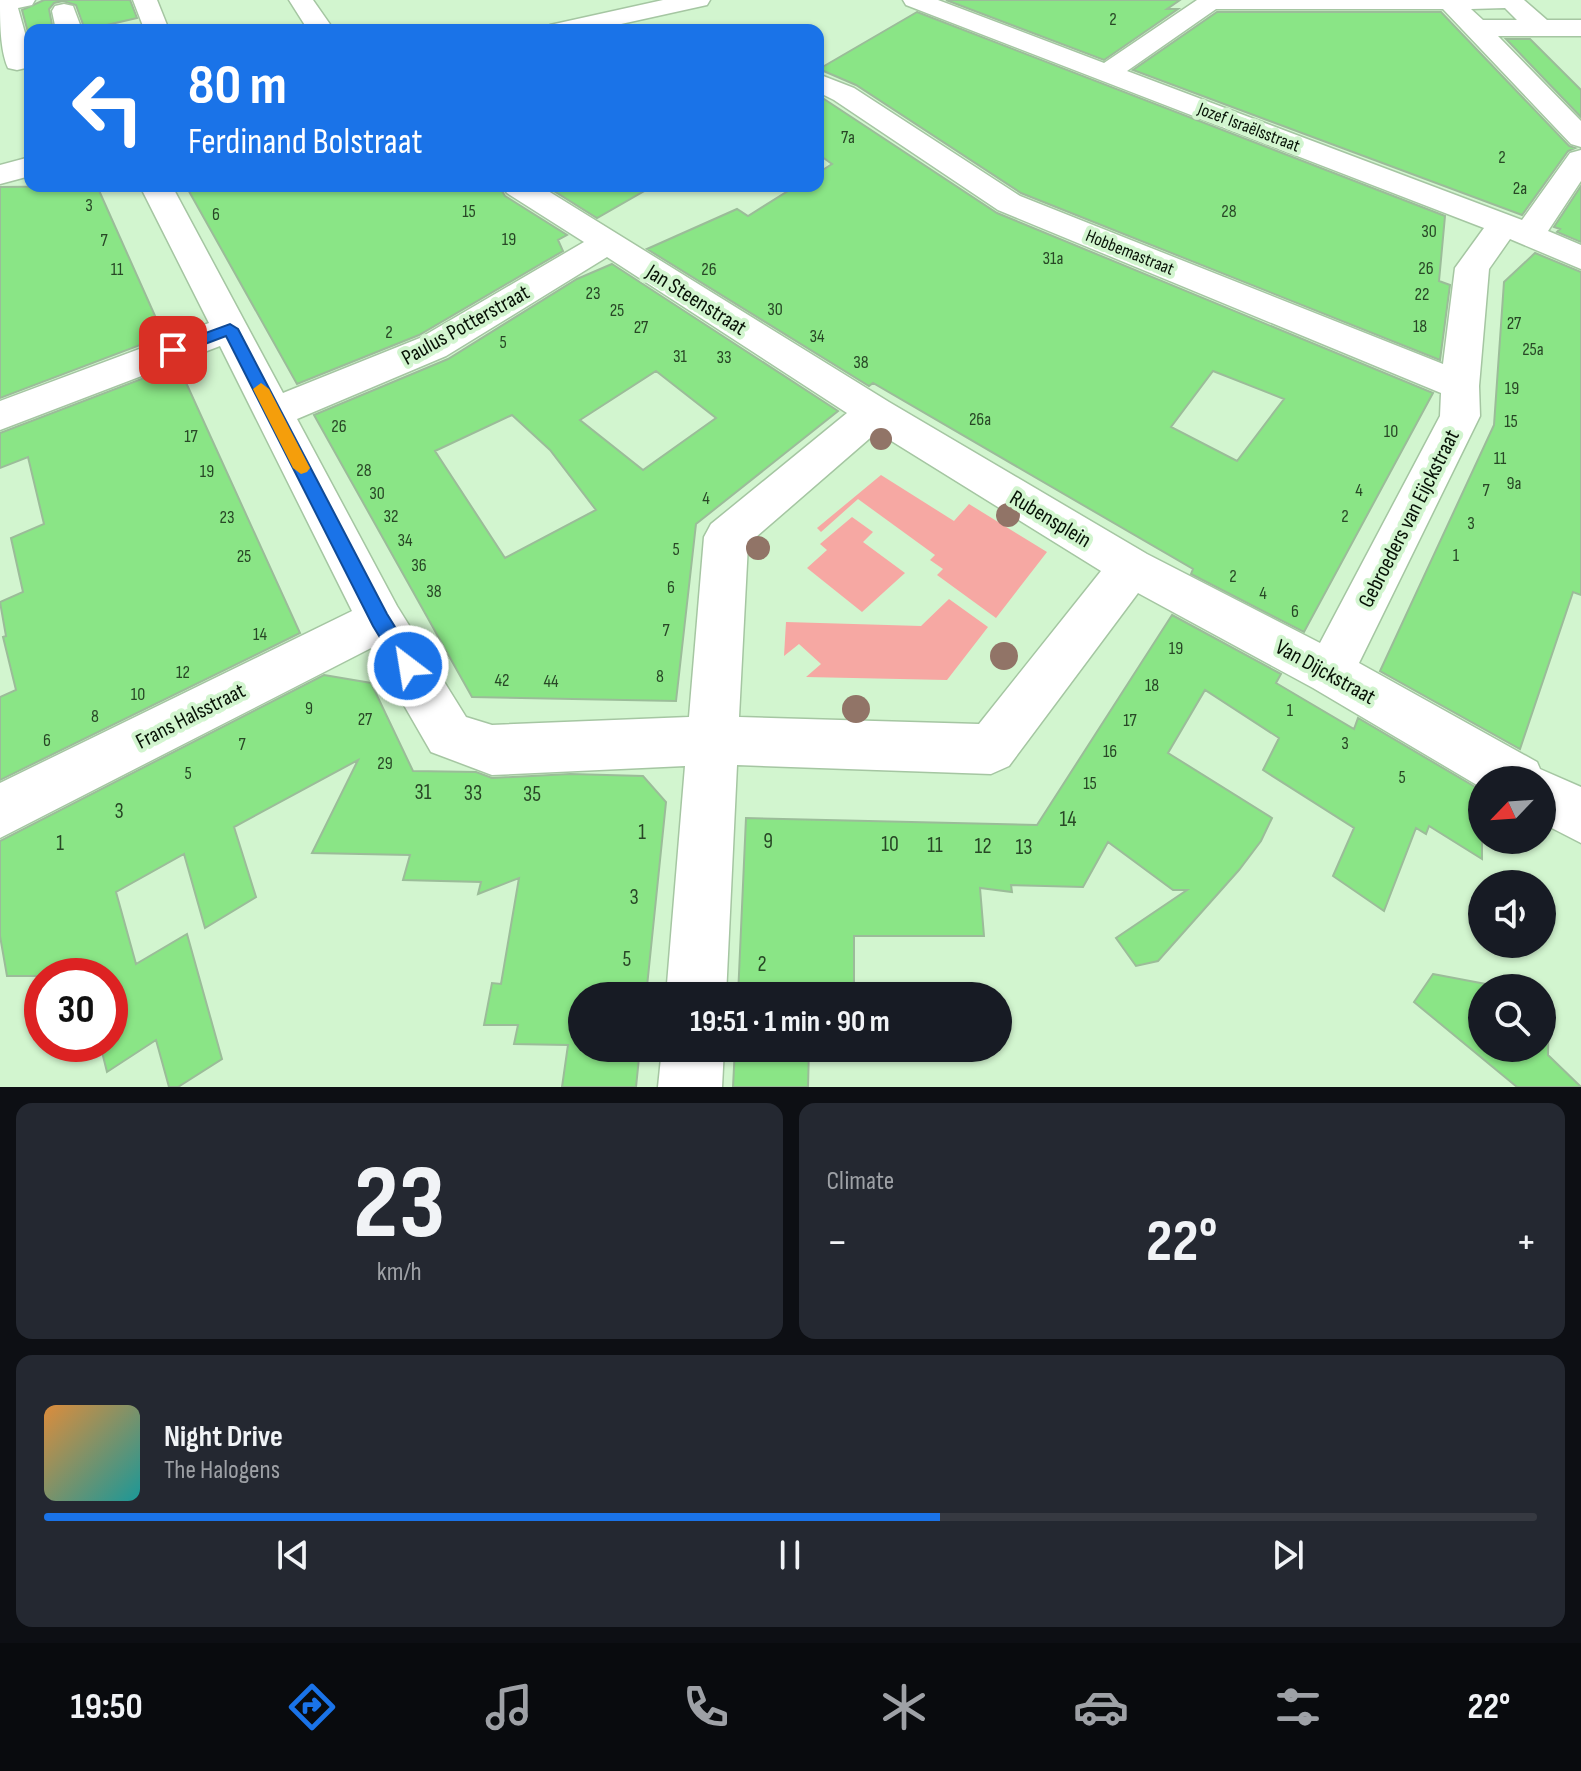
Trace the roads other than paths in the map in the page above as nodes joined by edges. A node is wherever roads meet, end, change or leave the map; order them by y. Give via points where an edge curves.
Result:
1 (23, 0) edge
2 (145, 0) edge
3 (301, 0) edge
4 (915, 0) edge
5 (1511, 1) edge
6 (1450, 2) edge
7 (607, 9) edge
8 (694, 12) edge
9 (155, 24) edge
10 (317, 24) edge
11 (573, 24) edge
12 (1476, 28) junction
13 (1540, 28) junction
14 (1581, 28) edge
15 (24, 60) edge
16 (1107, 73) junction
17 (824, 85) edge
18 (1581, 138) edge
19 (1581, 159) edge
20 (24, 168) edge
21 (0, 175) edge
22 (159, 192) edge
23 (527, 192) edge
24 (1516, 229) junction
25 (607, 243) junction
26 (1581, 258) edge
27 (230, 329) junction
28 (1460, 386) junction
29 (875, 412) junction
30 (273, 413) junction
31 (0, 416) edge
32 (1131, 567) junction
33 (380, 620) junction
34 (1330, 672) junction
35 (712, 740) junction
36 (1494, 766) edge
37 (1556, 802) edge
38 (0, 811) edge
39 (1581, 816) edge
40 (697, 982) edge
41 (692, 1062) edge
42 (690, 1087) edge

1 - 15 street via 5,4 17,62
2 - 9 street
3 - 10 street
4 - 16 street, Jozef Israëlsstraat
5 - 6 street
5 - 13 street
6 - 12 street
6 - 16 street via 1210,2
7 - 8 street
7 - 11 street
12 - 13 street
12 - 18 street
13 - 14 street
16 - 24 street, Jozef Israëlsstraat
17 - 28 street, Hobbemastraat via 1009,203
19 - 24 street, Gebroeders van Eijckstraat
20 - 21 street
22 - 27 street
23 - 25 street, Jan Steenstraat
24 - 26 street, Jozef Israëlsstraat
24 - 28 street, Gebroeders van Eijckstraat via 1472,268
25 - 29 street, Jan Steenstraat
25 - 30 street, Paulus Potterstraat via 433,347
27 - 30 street
27 - 31 street
28 - 34 street, Gebroeders van Eijckstraat via 1460,416
29 - 32 street, Rubensplein
29 - 35 street via 726,537
30 - 33 street
32 - 34 street, Van Dijckstraat
32 - 35 street via 991,749
33 - 35 street via 449,735 492,750
33 - 38 street, Frans Halsstraat
34 - 36 street, Van Dijckstraat
35 - 40 street
37 - 39 street
41 - 42 street

